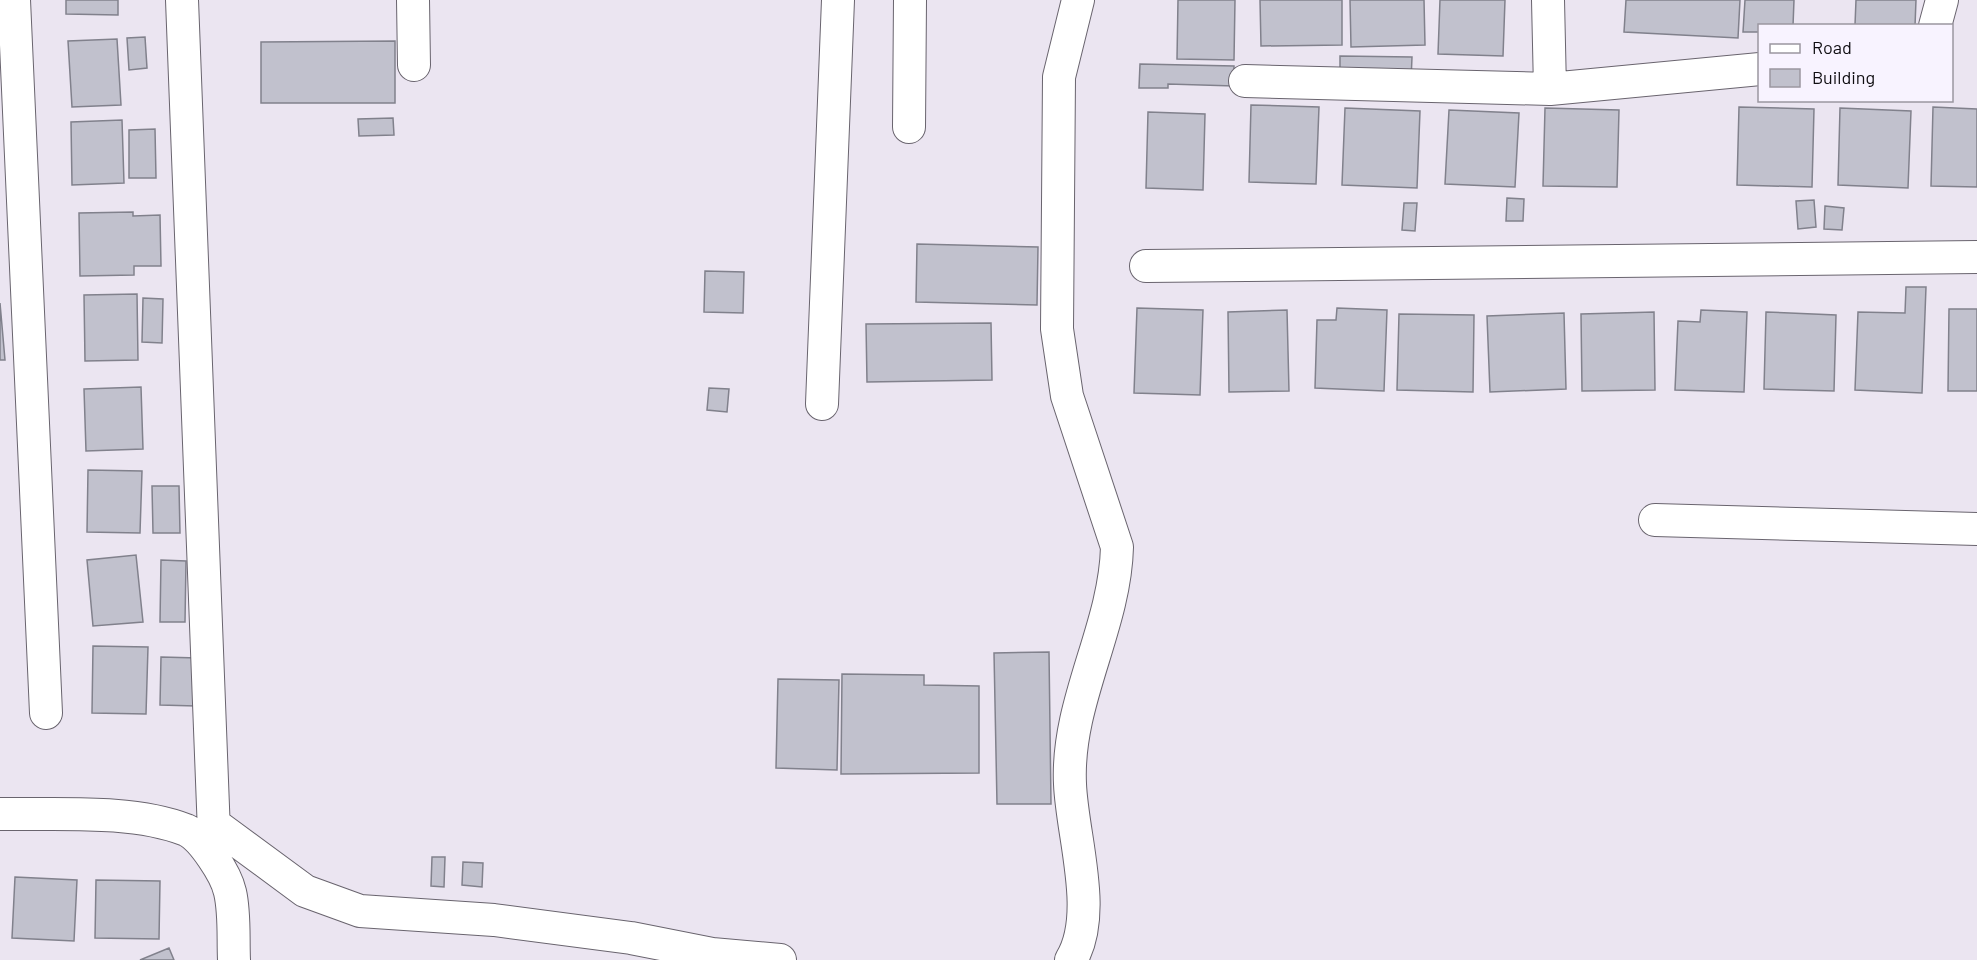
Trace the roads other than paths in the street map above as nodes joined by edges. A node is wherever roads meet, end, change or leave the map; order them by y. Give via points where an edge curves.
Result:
1 (14, 0) edge
2 (182, 0) edge
3 (413, 0) edge
4 (838, 0) edge
5 (910, 0) edge
6 (1078, 0) edge
7 (1548, 0) edge
8 (1942, 0) edge
9 (1936, 24) edge
10 (414, 64) dead end
11 (1758, 69) edge
12 (1245, 81) dead end
13 (1550, 89) junction
14 (909, 127) dead end
15 (11, 172) edge
16 (1977, 257) edge
17 (1146, 266) dead end
18 (822, 404) dead end
19 (1655, 520) dead end
20 (1977, 528) edge
21 (46, 713) dead end
22 (0, 814) edge
23 (214, 824) junction
24 (214, 858) junction
25 (711, 957) edge
26 (234, 960) edge
27 (780, 960) edge
28 (1071, 960) edge

1 - 15 street
2 - 23 street
3 - 10 street
4 - 18 street
5 - 14 street
6 - 28 street via 1059,77 1057,329 1067,396 1117,547 1106,617 1075,721 1070,783 1083,912 1080,946
7 - 13 street
8 - 9 street
11 - 13 street
12 - 13 street
15 - 21 street
16 - 17 street
19 - 20 street
22 - 24 street via 150,821 188,831
23 - 24 street
23 - 25 street via 305,891 360,911 494,920 631,938
24 - 26 street via 230,891
25 - 27 street

